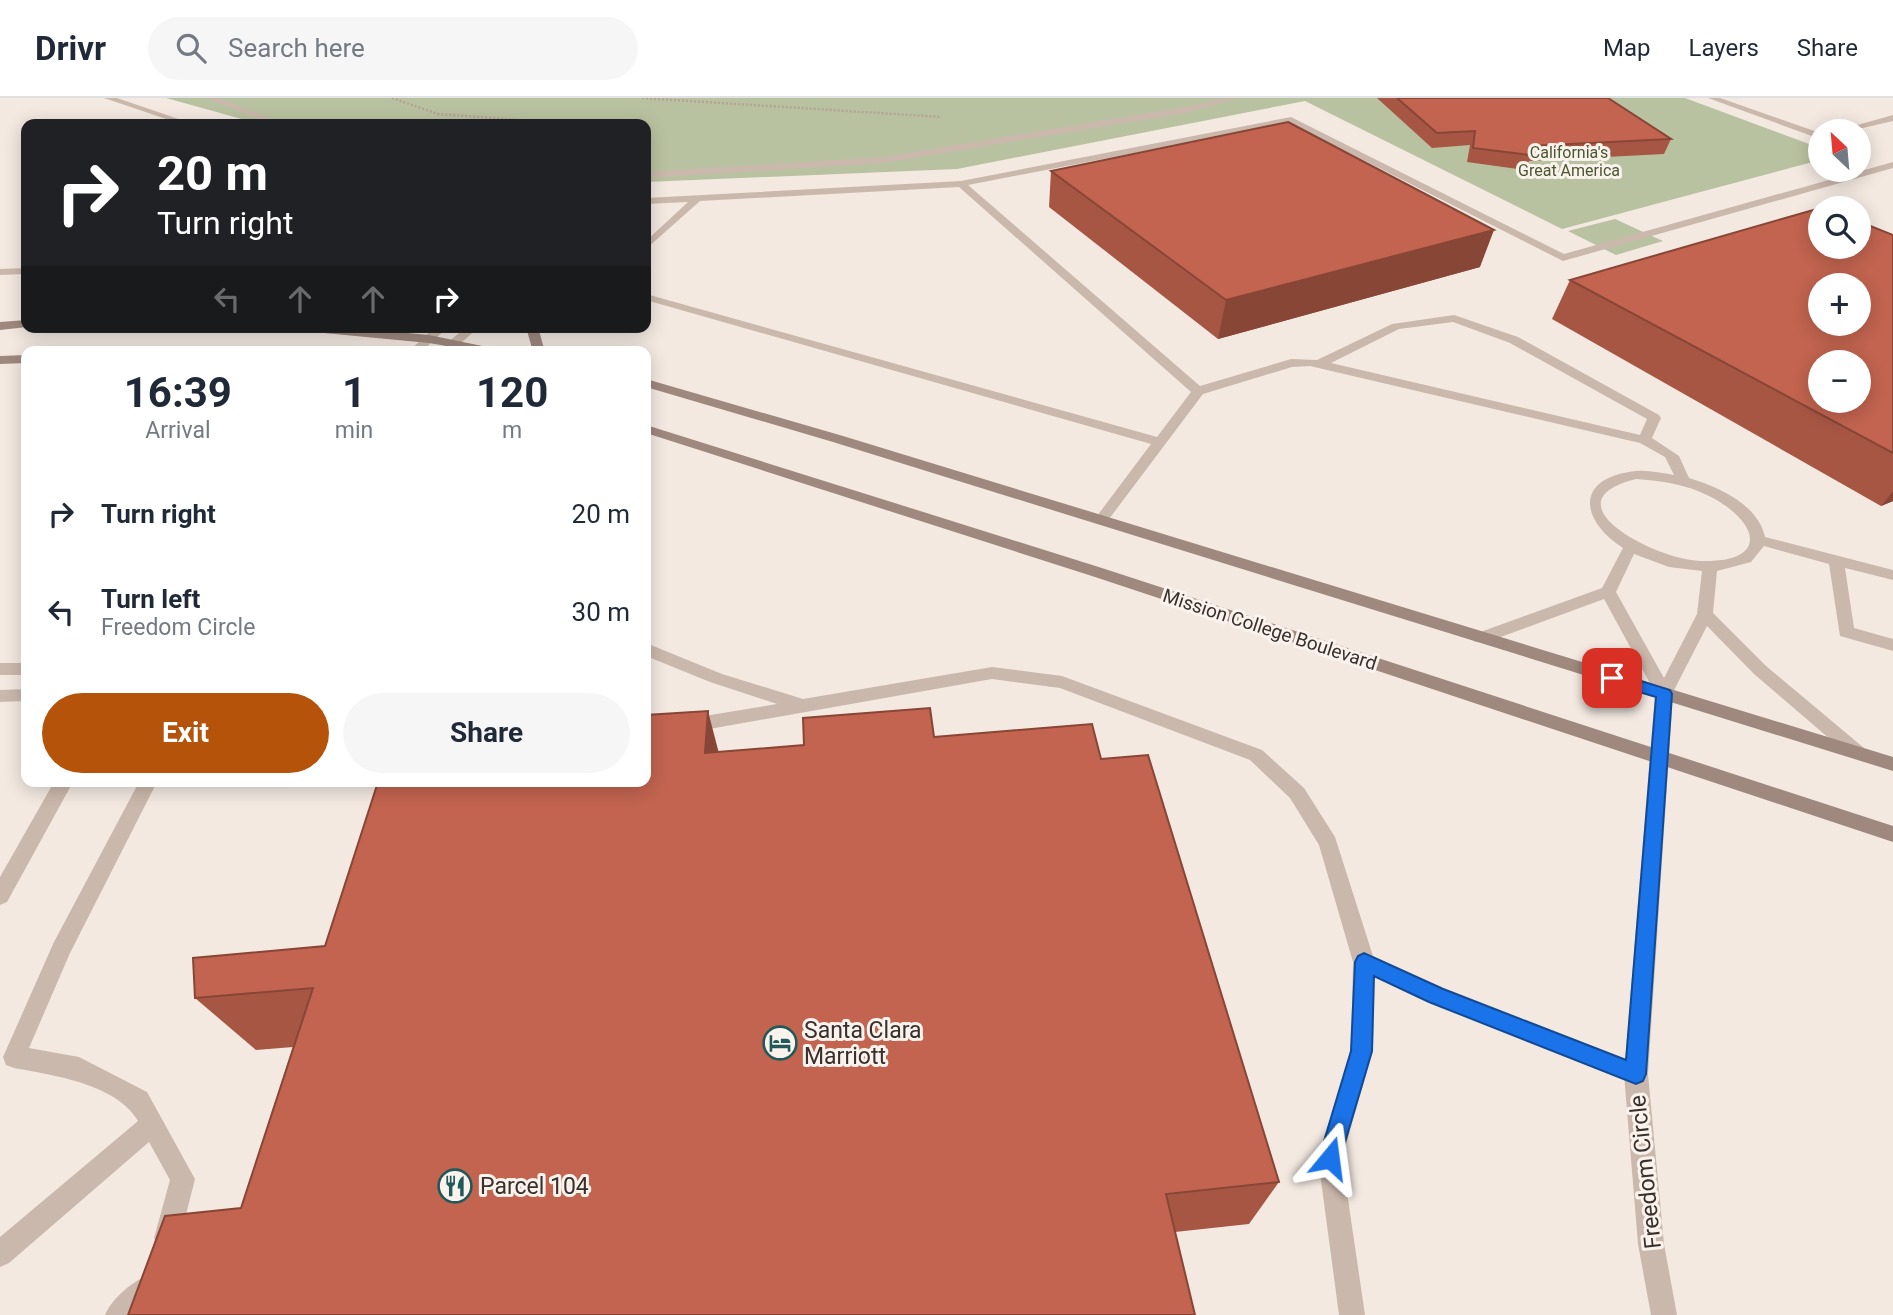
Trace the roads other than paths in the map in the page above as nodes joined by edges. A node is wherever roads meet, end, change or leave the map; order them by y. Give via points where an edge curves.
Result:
1 (108, 98) edge
2 (210, 98) edge
3 (1235, 98) edge
4 (1713, 98) edge
5 (1893, 118) edge
6 (173, 119) edge
7 (266, 119) edge
8 (1871, 123) edge
9 (1808, 132) edge
10 (1893, 165) edge
11 (651, 175) edge
12 (961, 184) junction
13 (699, 197) junction
14 (651, 201) edge
15 (651, 241) edge
16 (21, 271) edge
17 (0, 272) edge
18 (651, 298) edge
19 (21, 324) edge
20 (0, 326) edge
21 (366, 333) edge
22 (436, 333) edge
23 (466, 333) edge
24 (429, 339) junction
25 (421, 346) edge
26 (444, 346) edge
27 (450, 346) edge
28 (0, 359) edge
29 (21, 359) edge
30 (1319, 364) junction
31 (651, 385) edge
32 (1198, 391) junction
33 (651, 431) edge
34 (1645, 440) junction
35 (1160, 442) junction
36 (1682, 480) junction
37 (1101, 520) junction
38 (1759, 540) junction
39 (1631, 546) junction
40 (1836, 561) junction
41 (1710, 568) junction
42 (1893, 575) edge
43 (1608, 592) junction
44 (1705, 614) junction
45 (1482, 638) junction
46 (1893, 645) edge
47 (651, 651) edge
48 (0, 669) edge
49 (21, 669) edge
50 (1664, 694) junction
51 (21, 695) edge
52 (0, 696) edge
53 (802, 705) junction
54 (651, 722) edge
55 (1858, 753) junction
56 (1661, 757) junction
57 (1893, 764) edge
58 (61, 787) edge
59 (145, 787) edge
60 (1893, 834) edge
61 (0, 896) edge
62 (1364, 962) junction
63 (7, 1060) edge
64 (1636, 1074) junction
65 (151, 1125) junction
66 (0, 1255) edge
67 (118, 1315) edge
68 (1352, 1315) edge
69 (1664, 1315) edge

1 - 6 street
2 - 7 street
3 - 11 street via 883,160
4 - 9 street
5 - 8 street
10 - 12 street via 1563,258 1291,120
12 - 13 street
12 - 32 street
13 - 14 street
13 - 15 street
16 - 17 street
18 - 35 street
19 - 20 main road
21 - 24 main road
22 - 24 street
23 - 27 street
24 - 25 street
24 - 26 main road
28 - 29 main road
30 - 32 street via 1291,363
30 - 34 street
30 - 34 street via 1396,326 1454,318 1514,340 1654,418
31 - 37 main road
32 - 35 street
33 - 56 main road, Mission College Boulevard
34 - 36 street via 1679,463
35 - 37 street
36 - 38 street via 1706,488 1743,512
36 - 39 street via 1636,474 1617,477 1595,494 1600,520
37 - 45 main road
38 - 40 street
38 - 41 street via 1756,552 1746,561
39 - 41 street via 1665,560
39 - 43 street
40 - 42 street
40 - 46 street via 1846,632
41 - 44 street
43 - 45 street
43 - 50 street
44 - 50 street
44 - 55 street via 1760,670
45 - 50 main road
47 - 53 street
48 - 49 street
50 - 55 main road
50 - 56 street, Freedom Circle
51 - 52 street
53 - 54 street via 698,724
53 - 62 street via 992,673 1062,682 1256,755 1297,793 1328,843
55 - 57 main road
56 - 60 main road, Mission College Boulevard
56 - 64 street, Freedom Circle
58 - 61 street
59 - 63 street
62 - 64 street
62 - 68 street via 1362,1051 1330,1158
63 - 65 street via 79,1068 139,1100
64 - 69 street, Freedom Circle via 1651,1244
65 - 66 street
65 - 67 street via 183,1179 155,1282

